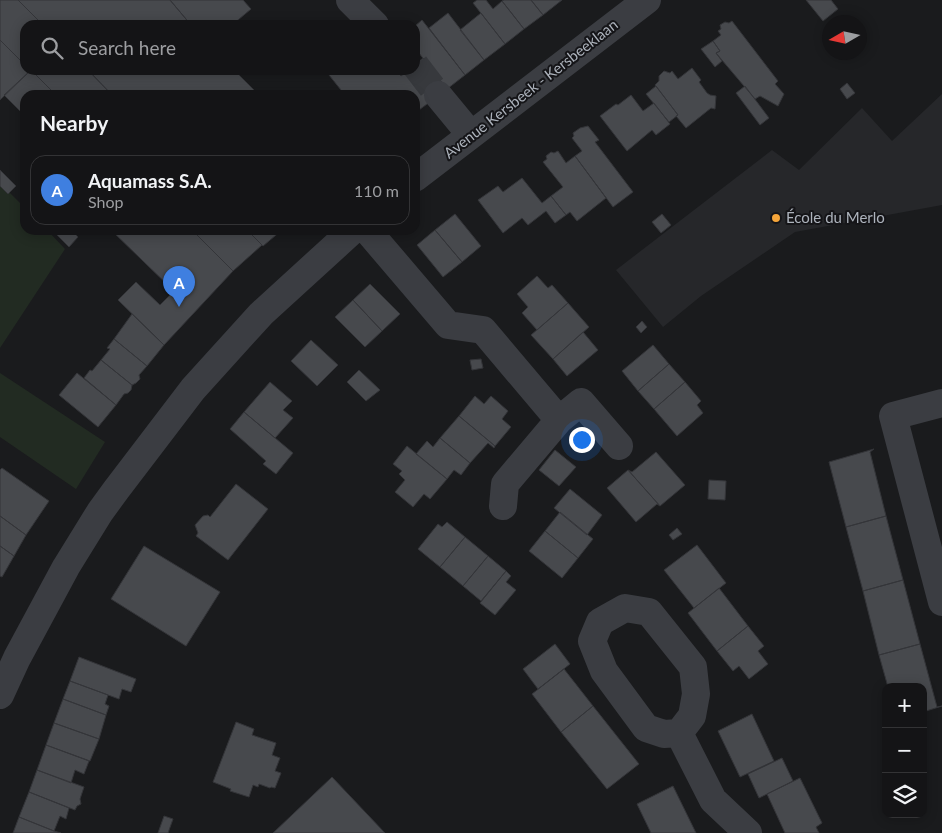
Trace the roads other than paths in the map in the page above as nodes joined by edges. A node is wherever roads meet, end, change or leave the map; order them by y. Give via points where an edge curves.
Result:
1 (350, 0) edge
2 (647, 0) edge
3 (370, 20) edge
4 (438, 95) tunnel mouth
5 (472, 135) junction
6 (420, 174) edge
7 (348, 235) edge
8 (370, 235) edge
9 (942, 403) edge
10 (559, 420) junction
11 (620, 446) dead end
12 (503, 506) dead end
13 (942, 602) edge
14 (0, 695) edge
15 (679, 733) junction
16 (748, 833) edge

1 - 3 street
2 - 5 street, Avenue Kersbeek - Kersbeeklaan
4 - 5 street
5 - 6 street, Avenue Kersbeek - Kersbeeklaan
7 - 14 street via 261,314 193,389 116,490 66,567
8 - 10 street via 448,325 483,330
9 - 13 street via 893,416
10 - 11 street via 581,402
10 - 12 street via 505,484
15 - 15 street via 692,716 696,694 692,667 649,612 625,608 600,622 592,641 604,671 646,728 664,734
15 - 16 street via 713,800

